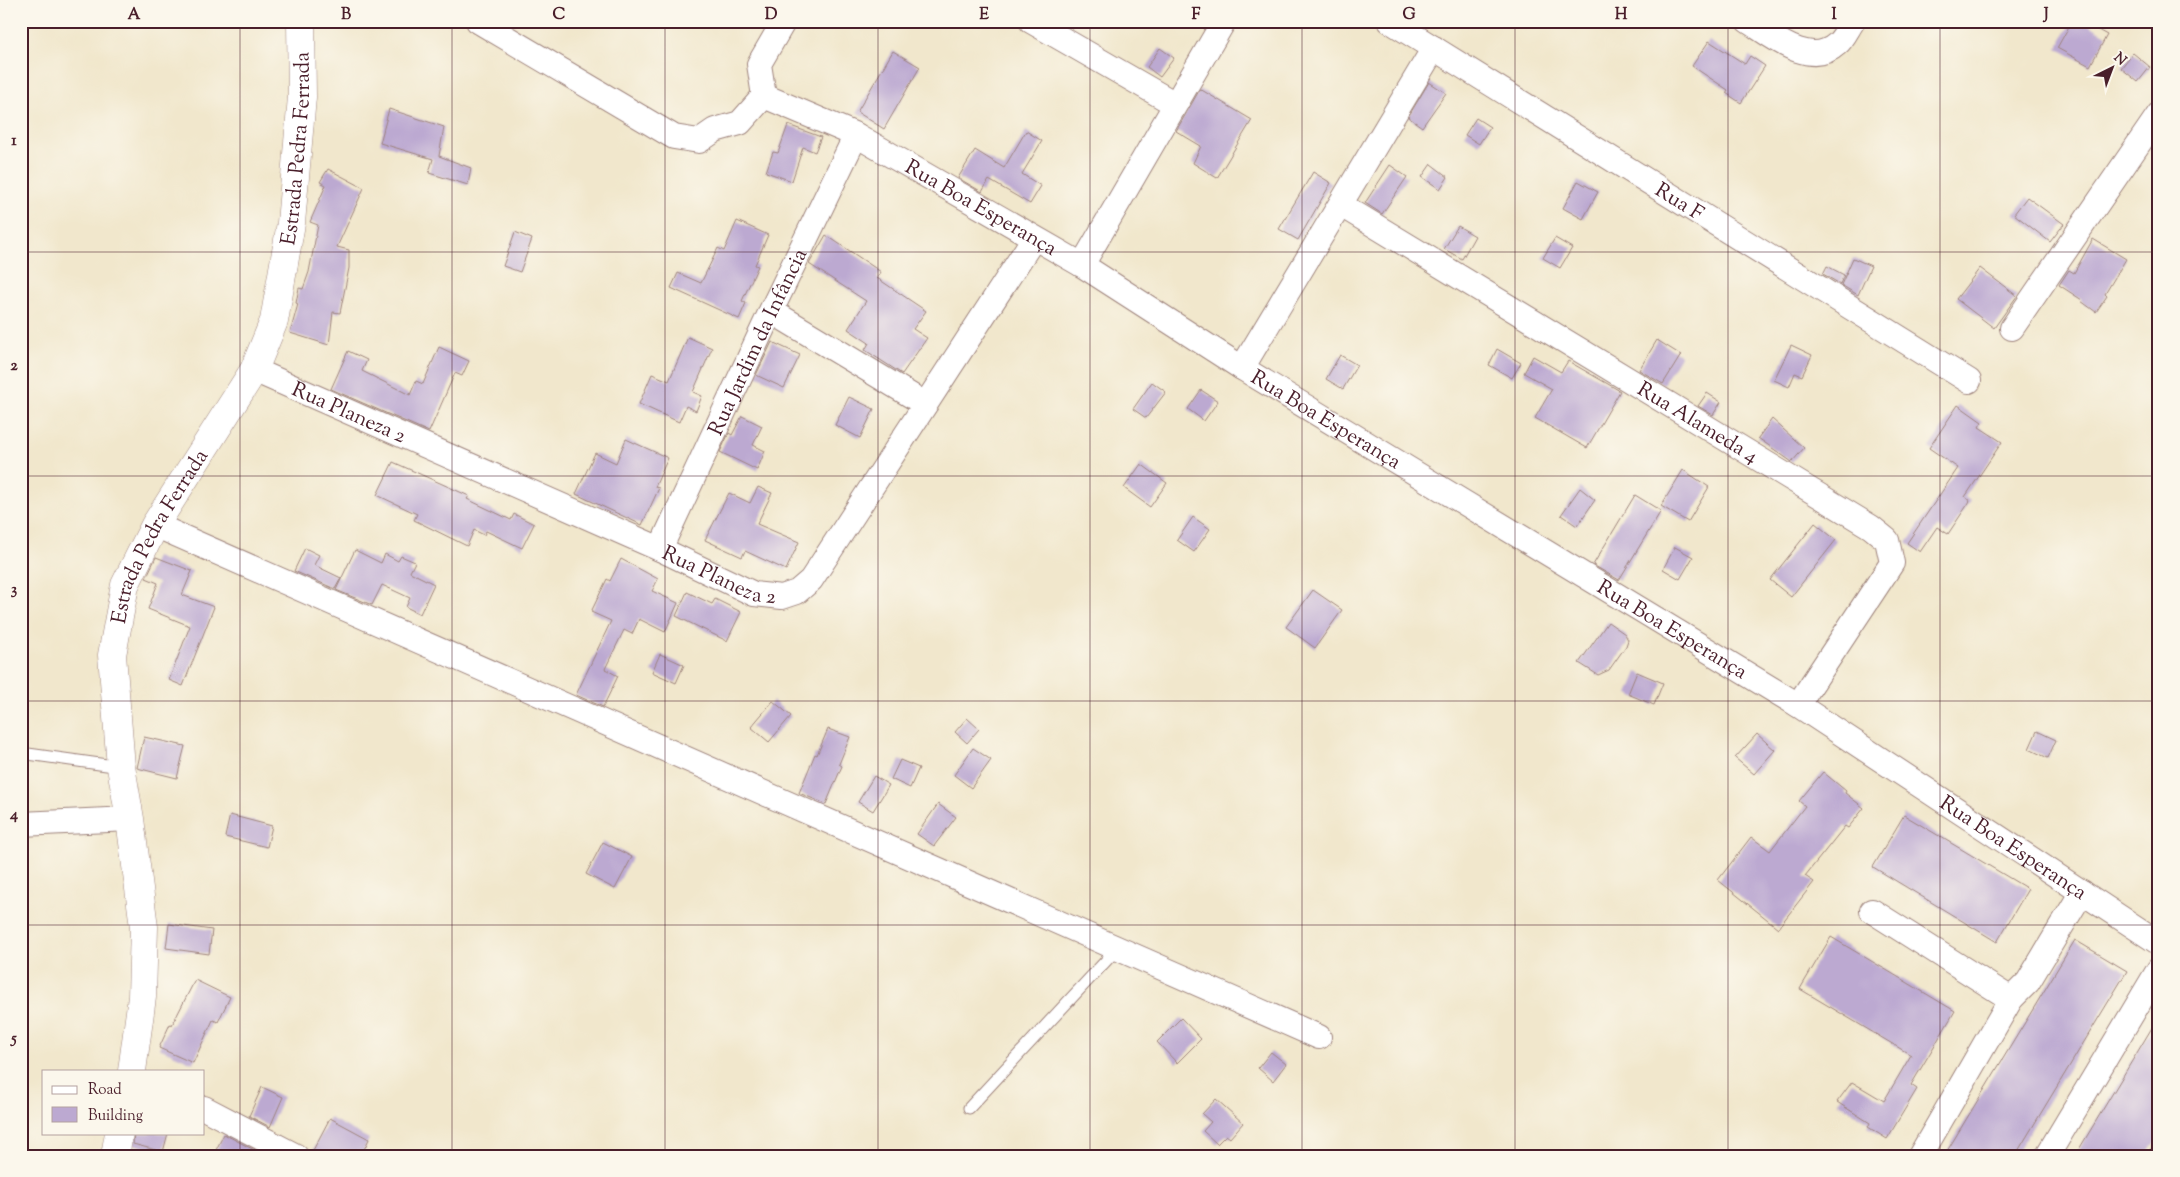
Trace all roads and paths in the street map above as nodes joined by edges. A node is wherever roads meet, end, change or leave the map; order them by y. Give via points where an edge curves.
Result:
1 (301, 21) edge
2 (478, 21) edge
3 (784, 21) edge
4 (1031, 21) edge
5 (1224, 21) edge
6 (1390, 21) edge
7 (1748, 21) edge
8 (1854, 21) edge
9 (1434, 48) junction
10 (764, 96) junction
11 (1175, 104) junction
12 (2159, 114) edge
13 (856, 135) junction
14 (1341, 205) junction
15 (1034, 238) junction
16 (1082, 265) junction
17 (771, 311) junction
18 (2012, 328) dead end
19 (1242, 368) junction
20 (254, 370) junction
21 (1969, 381) dead end
22 (925, 404) junction
23 (155, 525) junction
24 (660, 549) junction
25 (1798, 705) junction
26 (21, 753) edge
27 (120, 767) junction
28 (130, 820) junction
29 (21, 824) edge
30 (2082, 892) junction
31 (1872, 912) dead end
32 (2159, 942) edge
33 (1117, 949) junction
34 (2159, 969) edge
35 (2011, 999) junction
36 (1319, 1037) dead end
37 (132, 1070) edge
38 (969, 1108) dead end
39 (205, 1109) edge
40 (120, 1134) edge
41 (115, 1156) edge
42 (296, 1156) edge
43 (1920, 1156) edge
44 (2047, 1156) edge

1 - 20 street, Estrada Pedra Ferrada via 302,96 291,223 274,322
2 - 10 street via 674,137 699,141 715,130 740,123
3 - 10 street via 759,64
4 - 11 street
5 - 11 street
6 - 9 street, Rua F
7 - 8 street via 1793,48 1815,54 1837,44
9 - 14 street
9 - 21 street, Rua F
10 - 13 street, Rua Boa Esperança
11 - 16 street
12 - 18 street
13 - 15 street, Rua Boa Esperança
13 - 17 street, Rua Jardim da Infância
14 - 19 street
14 - 25 street, Rua Alameda 4 via 1871,527 1887,540 1892,563
15 - 16 street, Rua Boa Esperança
15 - 22 street, Rua Planeza 2
16 - 19 street, Rua Boa Esperança
17 - 22 street
17 - 24 street, Rua Jardim da Infância
19 - 25 street, Rua Boa Esperança
20 - 23 street, Estrada Pedra Ferrada
20 - 24 street, Rua Planeza 2
22 - 24 street, Rua Planeza 2 via 810,580 797,592 782,597 754,594
23 - 27 street, Estrada Pedra Ferrada via 125,585 112,655
23 - 33 street
25 - 30 street, Rua Boa Esperança
26 - 27 lane
27 - 28 street, Estrada Pedra Ferrada
28 - 29 street
28 - 37 street, Estrada Pedra Ferrada via 144,927 142,997
30 - 32 street, Rua Boa Esperança
30 - 35 street via 2028,982
31 - 35 street
33 - 36 street
33 - 38 lane
34 - 44 street
35 - 43 street
39 - 42 street
40 - 41 street

